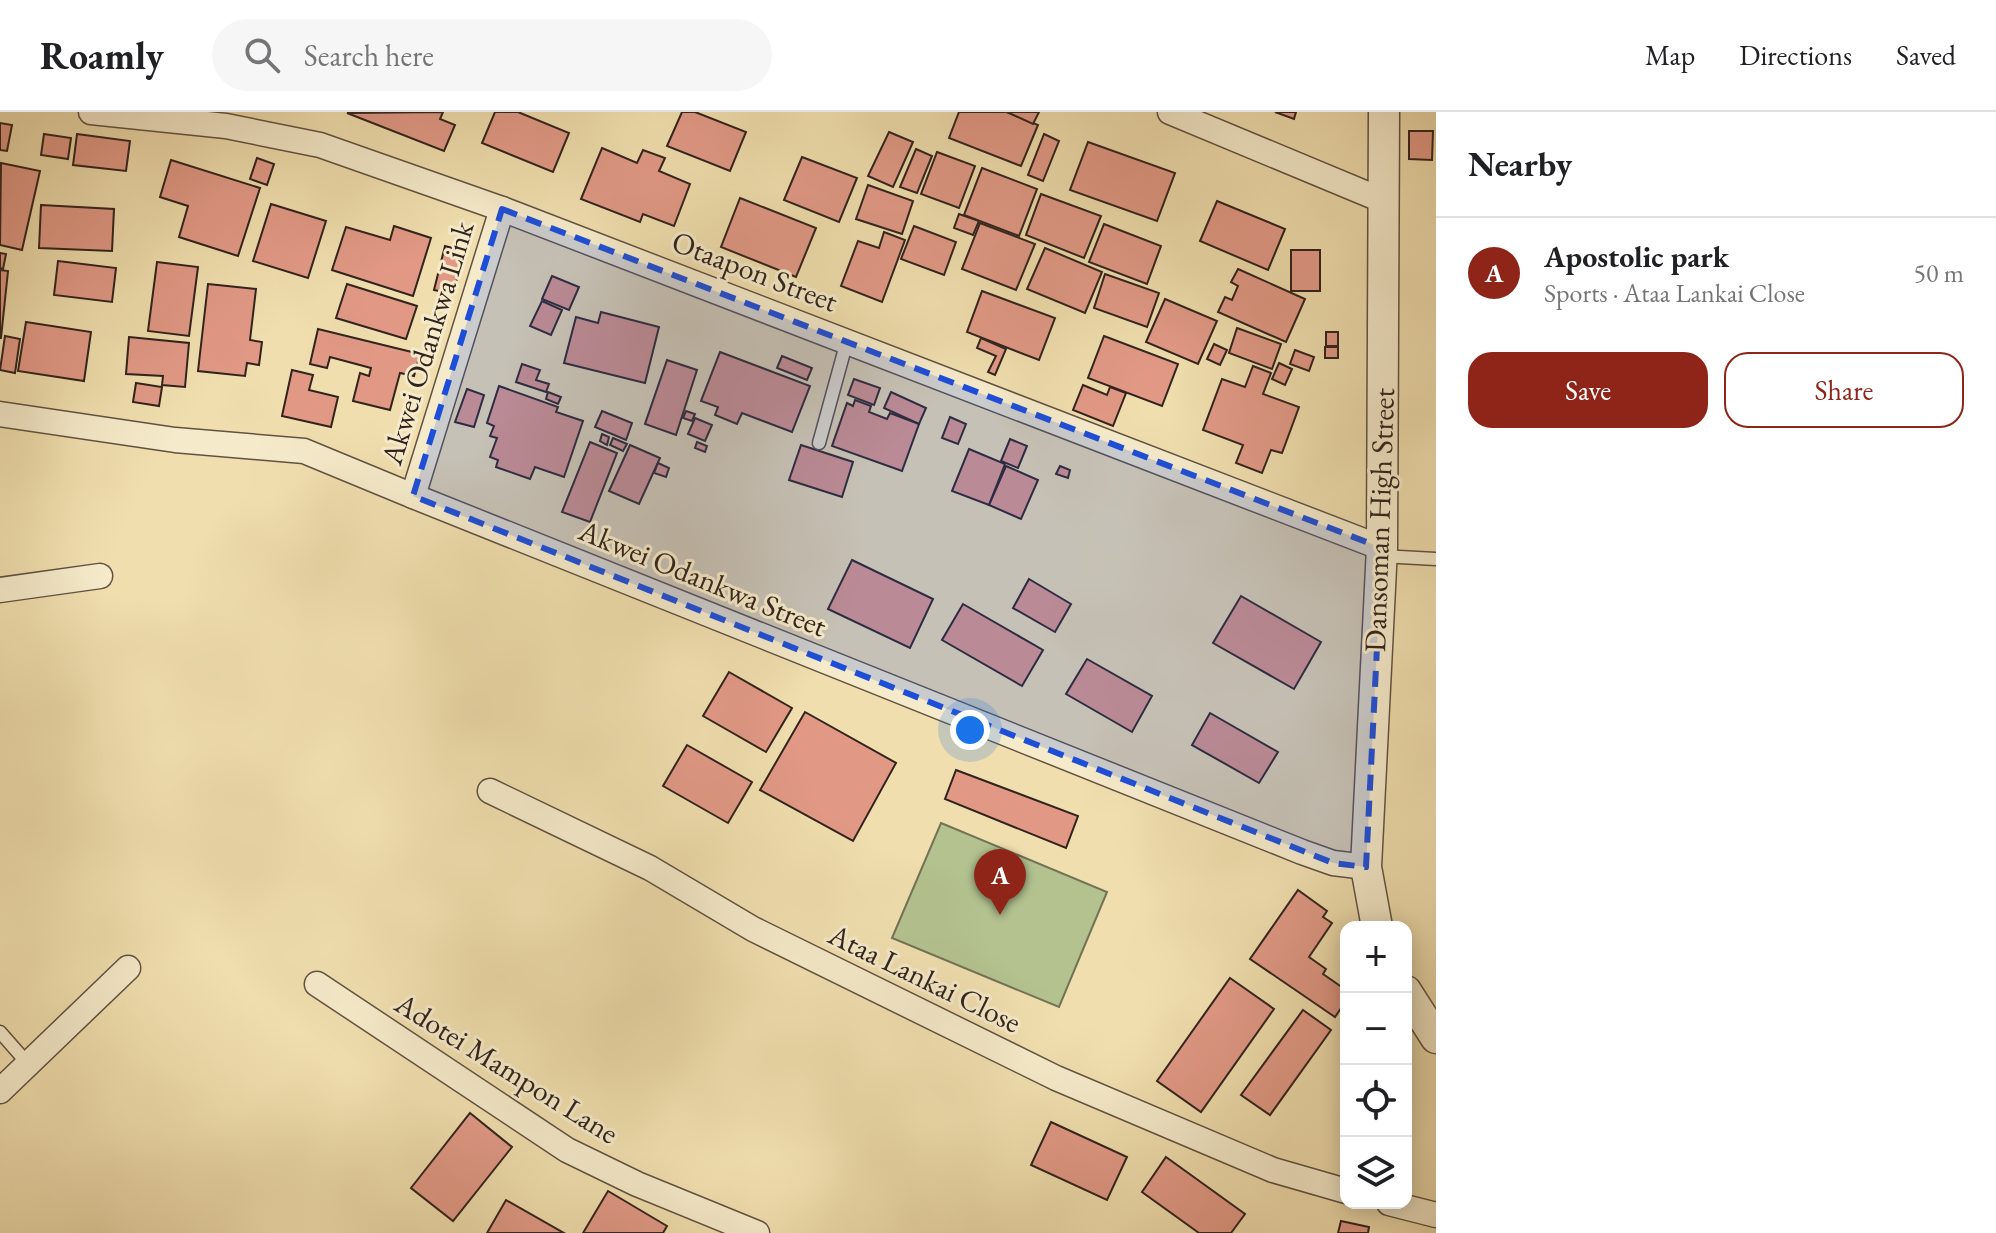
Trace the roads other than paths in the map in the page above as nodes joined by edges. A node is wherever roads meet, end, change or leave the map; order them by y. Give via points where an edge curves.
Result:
1 (91, 112) edge
2 (1170, 112) edge
3 (1384, 112) edge
4 (1384, 201) junction
5 (502, 209) junction
6 (847, 341) junction
7 (0, 414) edge
8 (819, 443) dead end
9 (413, 496) junction
10 (1381, 552) junction
11 (1436, 559) edge
12 (100, 576) dead end
13 (0, 590) edge
14 (490, 791) dead end
15 (1366, 867) junction
16 (1376, 921) edge
17 (128, 968) dead end
18 (317, 984) dead end
19 (1407, 993) edge
20 (0, 1032) edge
21 (1436, 1038) edge
22 (10, 1076) edge
23 (1340, 1189) edge
24 (1412, 1209) edge
25 (1436, 1215) edge
26 (757, 1233) edge

1 - 5 street, Otaapon Street via 226,126 308,142
2 - 4 street
3 - 4 street, Dansoman High Street
4 - 10 street, Dansoman High Street
5 - 6 street, Otaapon Street
5 - 9 street, Akwei Odankwa Link
6 - 8 lane
6 - 10 street, Otaapon Street
7 - 9 street, Akwei Odankwa Street via 175,440 304,451
9 - 15 street, Akwei Odankwa Street via 1302,852
10 - 11 lane
10 - 15 street, Dansoman High Street
12 - 13 street
14 - 23 street, Ataa Lankai Close via 650,868 753,929 1056,1078 1273,1170
15 - 16 street, Dansoman High Street
17 - 22 street
18 - 26 street, Adotei Mampon Lane via 567,1150
19 - 21 street
20 - 22 lane
24 - 25 street

